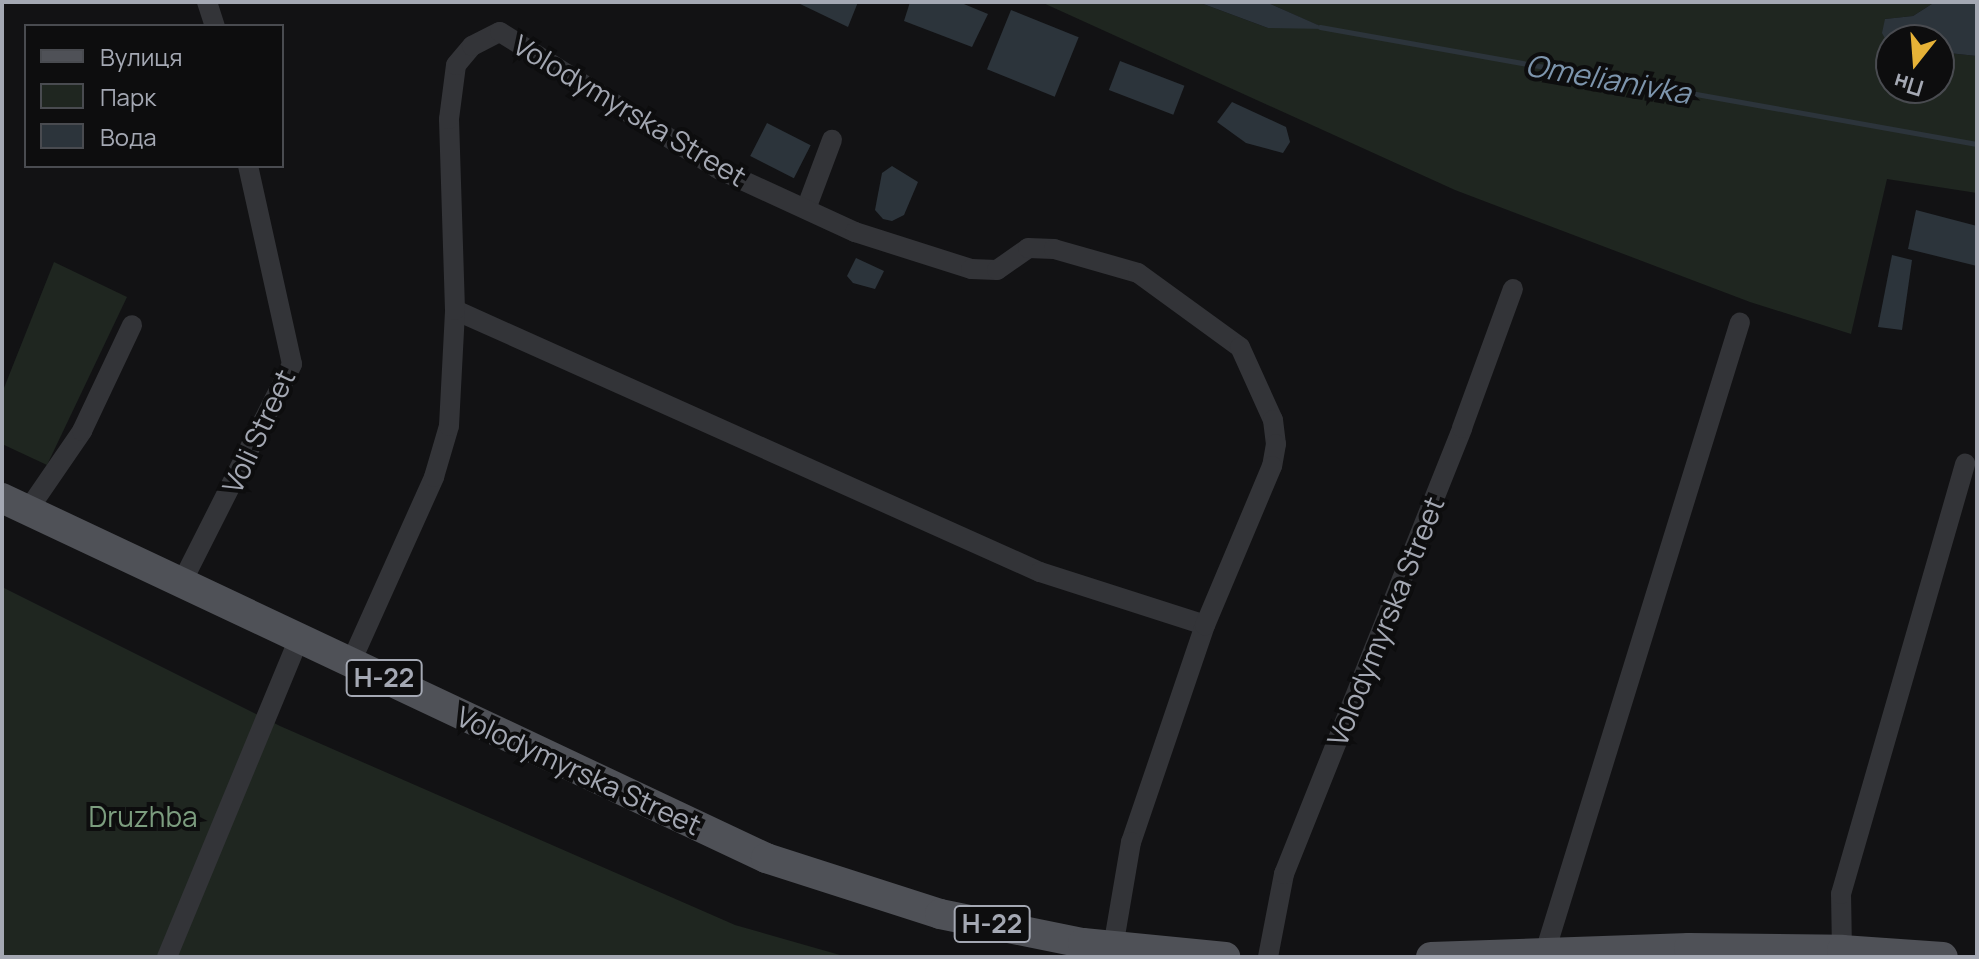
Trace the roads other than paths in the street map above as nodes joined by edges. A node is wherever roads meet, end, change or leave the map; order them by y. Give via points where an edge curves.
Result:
1 (207, 2) edge
2 (214, 24) edge
3 (832, 140) dead end
4 (248, 168) edge
5 (806, 209) junction
6 (1513, 289) dead end
7 (455, 310) junction
8 (1740, 322) dead end
9 (132, 325) dead end
10 (1965, 463) dead end
11 (15, 504) edge
12 (182, 582) junction
13 (1205, 625) junction
14 (299, 638) junction
15 (351, 662) junction
16 (1113, 947) junction
17 (1082, 950) edge
18 (1842, 950) junction
19 (1545, 952) junction
20 (1639, 953) edge
21 (167, 957) edge
22 (1225, 957) edge
23 (1268, 957) edge
24 (1431, 957) edge
25 (1943, 957) edge

1 - 2 street
3 - 5 street
4 - 12 street, Voli Street via 292,364
5 - 7 street, Volodymyrska Street via 718,169 500,32 472,46 456,65 449,119
5 - 13 street, Volodymyrska Street via 855,232 971,269 997,270 1028,248 1054,249 1138,273 1240,347 1273,420 1276,444 1272,466
6 - 23 street, Volodymyrska Street via 1284,874
7 - 13 street via 1040,572
7 - 15 street, Volodymyrska Street via 449,426 434,477
8 - 19 street
9 - 11 street via 82,431 48,477
10 - 18 street via 1841,894
11 - 12 main road, Volodymyrska Street / Н-22
12 - 14 main road, Volodymyrska Street / Н-22
13 - 16 street, Volodymyrska Street via 1131,842
14 - 15 main road, Volodymyrska Street / Н-22
14 - 21 street
15 - 17 main road, Volodymyrska Street / Н-22 via 766,858 940,914
16 - 17 main road, Н-22
16 - 22 main road, Н-22
18 - 20 main road
18 - 25 main road
19 - 20 main road
19 - 24 main road

